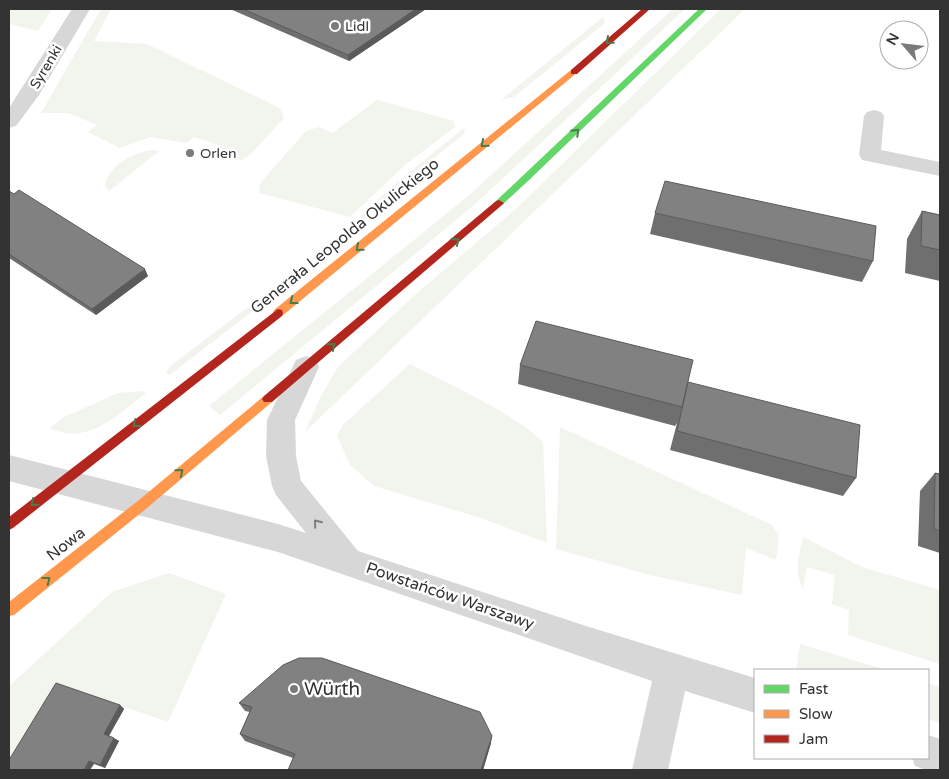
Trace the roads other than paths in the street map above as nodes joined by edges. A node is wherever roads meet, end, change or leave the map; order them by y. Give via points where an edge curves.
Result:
1 (81, 9) edge
2 (646, 9) edge
3 (703, 9) edge
4 (874, 116) dead end
5 (9, 122) edge
6 (940, 169) edge
7 (306, 368) junction
8 (9, 468) edge
9 (60, 483) junction
10 (143, 504) junction
11 (9, 524) edge
12 (347, 561) junction
13 (9, 610) edge
14 (672, 670) junction
15 (754, 696) edge
16 (650, 770) edge

1 - 5 street, Syrenki via 30,95
2 -> 9 main road, Generała Leopolda Okulickiego via 331,270
7 -> 3 main road via 556,152
4 - 6 street via 870,155
10 -> 7 main road
12 -> 7 street via 287,486 281,456 281,420
8 - 9 street, Powstańców Warszawy
9 - 10 street, Powstańców Warszawy
9 -> 11 main road
10 - 12 street, Powstańców Warszawy via 224,523
13 -> 10 main road, Nowa
12 - 14 street, Powstańców Warszawy
14 - 15 street, Powstańców Warszawy
14 - 16 street

